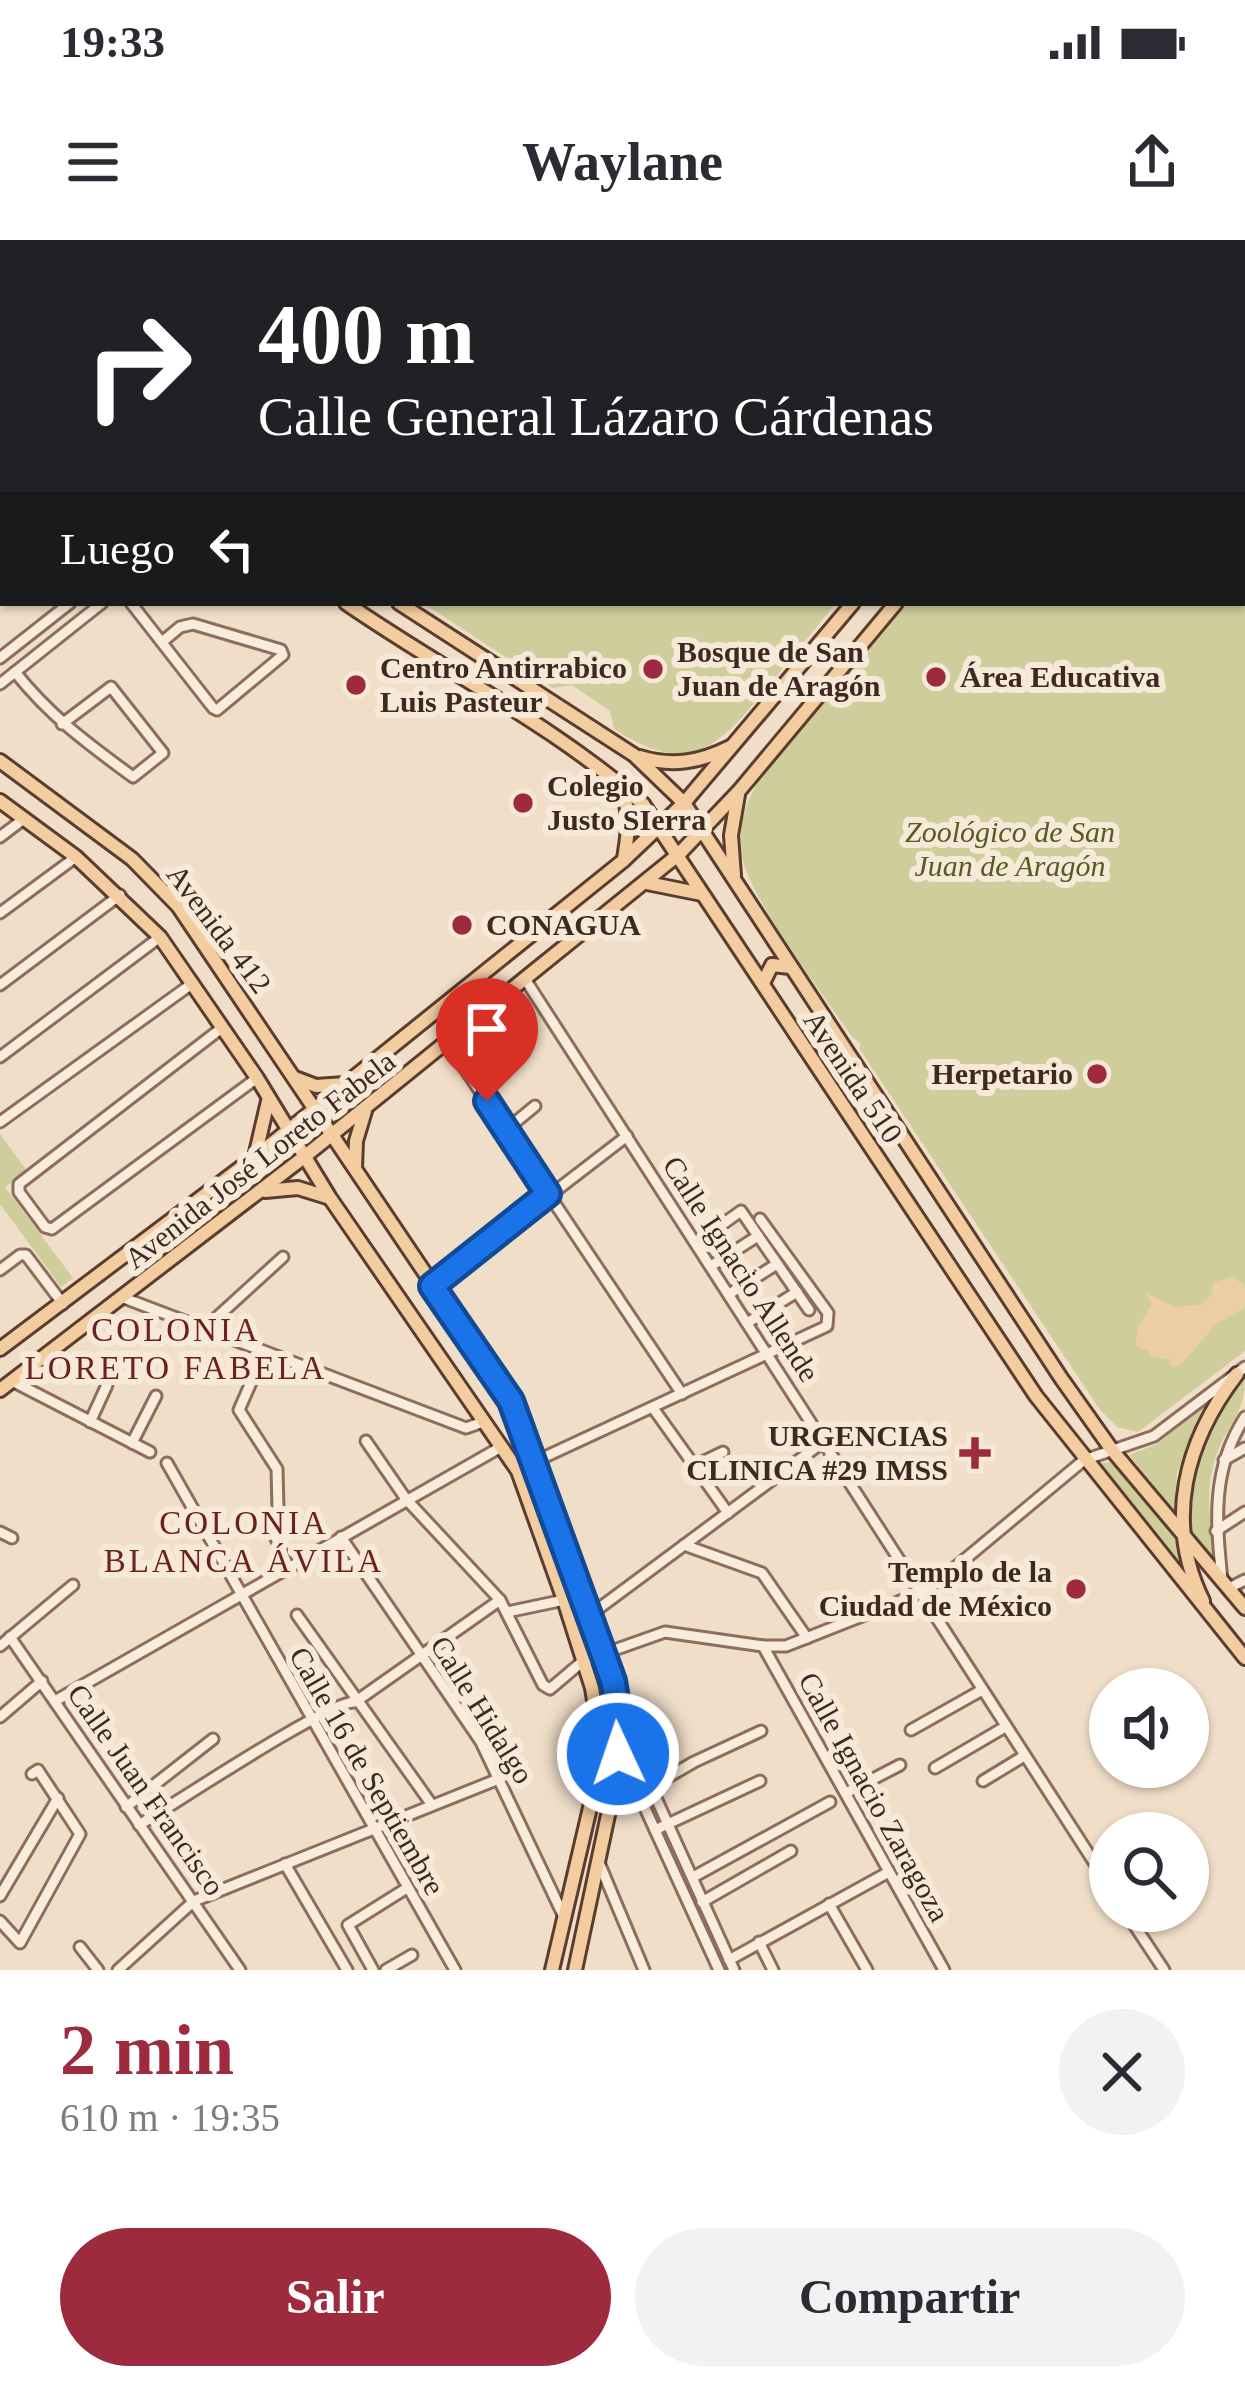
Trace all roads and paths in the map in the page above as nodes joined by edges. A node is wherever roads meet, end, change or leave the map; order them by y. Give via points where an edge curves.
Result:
1 (66, 606) edge
2 (98, 606) edge
3 (133, 606) edge
4 (350, 606) edge
5 (403, 606) edge
6 (851, 606) edge
7 (893, 606) edge
8 (834, 626) junction
9 (822, 641) junction
10 (162, 642) junction
11 (852, 655) junction
12 (0, 658) edge
13 (840, 670) junction
14 (15, 672) junction
15 (0, 684) edge
16 (577, 718) junction
17 (62, 724) junction
18 (562, 741) junction
19 (736, 744) junction
20 (634, 755) junction
21 (0, 760) edge
22 (610, 775) junction
23 (739, 790) junction
24 (0, 802) edge
25 (684, 803) junction
26 (25, 818) junction
27 (661, 827) junction
28 (702, 832) junction
29 (0, 837) edge
30 (679, 854) junction
31 (76, 857) junction
32 (624, 860) junction
33 (645, 883) junction
34 (735, 883) junction
35 (119, 895) junction
36 (707, 896) junction
37 (576, 898) junction
38 (0, 913) edge
39 (596, 921) junction
40 (160, 937) junction
41 (791, 968) junction
42 (525, 979) junction
43 (193, 982) junction
44 (763, 983) junction
45 (0, 985) edge
46 (223, 1027) junction
47 (447, 1042) junction
48 (0, 1057) edge
49 (293, 1076) junction
50 (257, 1078) junction
51 (346, 1084) junction
52 (268, 1100) junction
53 (367, 1106) junction
54 (535, 1106) dead end
55 (314, 1109) junction
56 (0, 1123) edge
57 (288, 1130) junction
58 (506, 1130) junction
59 (332, 1135) junction
60 (627, 1136) junction
61 (915, 1154) junction
62 (255, 1157) junction
63 (304, 1157) junction
64 (887, 1171) junction
65 (356, 1175) junction
66 (259, 1193) junction
67 (548, 1194) junction
68 (330, 1198) junction
69 (760, 1220) dead end
70 (758, 1236) junction
71 (696, 1243) junction
72 (283, 1257) dead end
73 (777, 1264) junction
74 (711, 1266) junction
75 (0, 1270) edge
76 (432, 1286) junction
77 (797, 1292) junction
78 (729, 1294) junction
79 (124, 1298) junction
80 (63, 1304) junction
81 (809, 1310) dead end
82 (747, 1322) junction
83 (205, 1329) junction
84 (0, 1349) edge
85 (766, 1353) junction
86 (260, 1362) dead end
87 (1241, 1371) edge
88 (1061, 1378) junction
89 (106, 1385) dead end
90 (6, 1386) edge
91 (682, 1394) junction
92 (156, 1396) dead end
93 (1036, 1396) junction
94 (653, 1408) junction
95 (1245, 1417) edge
96 (90, 1422) junction
97 (483, 1422) junction
98 (366, 1442) dead end
99 (824, 1442) junction
100 (132, 1443) junction
101 (501, 1447) junction
102 (1245, 1448) edge
103 (1112, 1450) junction
104 (150, 1452) dead end
105 (723, 1452) dead end
106 (1084, 1460) junction
107 (1224, 1460) junction
108 (536, 1461) junction
109 (166, 1462) dead end
110 (694, 1466) junction
111 (406, 1499) junction
112 (1215, 1505) junction
113 (1245, 1512) edge
114 (728, 1513) junction
115 (1216, 1531) junction
116 (0, 1532) edge
117 (1181, 1535) junction
118 (341, 1537) junction
119 (13, 1538) dead end
120 (684, 1546) junction
121 (288, 1567) junction
122 (1245, 1580) edge
123 (1226, 1584) junction
124 (73, 1585) dead end
125 (1190, 1585) junction
126 (921, 1592) junction
127 (238, 1595) junction
128 (500, 1600) junction
129 (564, 1600) junction
130 (1245, 1608) edge
131 (507, 1612) junction
132 (297, 1615) dead end
133 (590, 1615) junction
134 (10, 1637) junction
135 (807, 1638) junction
136 (0, 1646) edge
137 (763, 1646) junction
138 (604, 1652) junction
139 (422, 1658) junction
140 (1245, 1658) edge
141 (583, 1660) junction
142 (42, 1681) junction
143 (982, 1690) junction
144 (55, 1701) junction
145 (355, 1702) junction
146 (0, 1717) edge
147 (310, 1720) junction
148 (1005, 1726) junction
149 (910, 1730) dead end
150 (761, 1731) dead end
151 (213, 1739) dead end
152 (1024, 1756) junction
153 (618, 1761) junction
154 (900, 1765) dead end
155 (935, 1768) dead end
156 (32, 1774) dead end
157 (501, 1778) junction
158 (760, 1781) dead end
159 (983, 1781) dead end
160 (651, 1787) junction
161 (846, 1793) junction
162 (58, 1798) junction
163 (830, 1802) dead end
164 (431, 1805) junction
165 (126, 1807) junction
166 (671, 1824) junction
167 (140, 1825) junction
168 (373, 1828) junction
169 (656, 1830) junction
170 (791, 1851) dead end
171 (1089, 1855) edge
172 (285, 1864) junction
173 (600, 1865) junction
174 (887, 1873) junction
175 (695, 1876) junction
176 (407, 1888) junction
177 (0, 1896) edge
178 (194, 1900) junction
179 (705, 1900) junction
180 (829, 1904) junction
181 (693, 1908) junction
182 (565, 1919) junction
183 (0, 1921) edge
184 (1140, 1932) edge
185 (759, 1942) junction
186 (80, 1947) dead end
187 (412, 1955) dead end
188 (732, 1965) edge
189 (718, 1968) edge
190 (571, 1969) edge
191 (864, 1969) edge
192 (98, 1970) edge
193 (118, 1970) edge
194 (240, 1970) edge
195 (347, 1970) edge
196 (373, 1970) edge
197 (386, 1970) edge
198 (454, 1970) edge
199 (553, 1970) edge
200 (644, 1970) edge
201 (772, 1970) edge
202 (944, 1970) edge
203 (1164, 1970) edge

1 - 12 street
2 - 14 street
3 - 10 street
4 - 18 main road, Avenida 510
5 - 16 main road, Avenida 510
6 - 8 main road, Avenida José Loreto Fabela
7 - 11 main road, Avenida José Loreto Fabela
8 - 9 main road, Avenida José Loreto Fabela
8 - 11 main road
9 - 13 main road
9 - 19 main road, Avenida José Loreto Fabela
10 - 10 street via 186,623 283,656 217,710
11 - 13 main road, Avenida José Loreto Fabela
13 - 23 main road, Avenida José Loreto Fabela
14 - 15 street
14 - 17 street
16 - 18 main road
16 - 20 main road, Avenida 510
17 - 17 street via 133,777 160,756 114,689
18 - 22 main road, Avenida 510
19 - 20 main road via 685,763
19 - 25 main road, Avenida José Loreto Fabela
20 - 25 main road, Avenida 510
21 - 49 main road, Avenida 412 via 132,859 178,906
22 - 27 main road, Avenida 510
22 - 32 main road via 629,818
23 - 28 main road, Avenida José Loreto Fabela
23 - 34 main road via 731,835
24 - 26 main road, Avenida 412
25 - 27 main road, Avenida José Loreto Fabela
25 - 28 main road, Avenida 510
26 - 29 street
26 - 31 main road, Avenida 412
27 - 30 main road, Avenida 510
27 - 32 main road, Avenida José Loreto Fabela
28 - 30 main road, Avenida José Loreto Fabela
28 - 34 main road, Avenida 510
30 - 33 main road, Avenida José Loreto Fabela
30 - 36 main road, Avenida 510
31 - 35 main road, Avenida 412
31 - 38 street
32 - 37 main road, Avenida José Loreto Fabela
33 - 36 main road
33 - 39 main road, Avenida José Loreto Fabela
34 - 41 main road, Avenida 510
35 - 40 main road, Avenida 412
35 - 45 street
36 - 44 main road, Avenida 510
37 - 39 main road
37 - 51 main road, Avenida José Loreto Fabela
39 - 42 main road, Avenida José Loreto Fabela
40 - 43 main road, Avenida 412
40 - 48 street
41 - 44 main road via 772,965
41 - 61 main road, Avenida 510
42 - 47 main road, Avenida José Loreto Fabela
42 - 60 street, Calle Ignacio Allende
43 - 46 main road, Avenida 412
43 - 56 street
44 - 64 main road, Avenida 510
46 - 50 main road, Avenida 412
46 - 50 street via 18,1188 49,1230
47 - 53 main road, Avenida José Loreto Fabela
47 - 58 street
49 - 51 main road via 316,1086
49 - 55 main road, Avenida 412
50 - 52 main road, Avenida 412
51 - 55 main road, Avenida José Loreto Fabela
52 - 57 main road, Avenida 412
52 - 62 main road
53 - 59 main road, Avenida José Loreto Fabela
53 - 65 main road
54 - 58 street
55 - 57 main road, Avenida José Loreto Fabela
55 - 59 main road, Avenida 412
57 - 62 main road, Avenida José Loreto Fabela
57 - 63 main road, Avenida 412
58 - 67 street
59 - 63 main road, Avenida José Loreto Fabela
59 - 65 main road, Avenida 412
60 - 67 street
60 - 71 street, Calle Ignacio Allende
61 - 64 main road
61 - 88 main road, Avenida 510
62 - 80 main road, Avenida José Loreto Fabela
63 - 66 main road, Avenida José Loreto Fabela
63 - 68 main road, Avenida 412
64 - 93 main road, Avenida 510
65 - 76 main road, Avenida 412
66 - 68 main road via 286,1186
66 - 79 main road, Avenida José Loreto Fabela
67 - 76 street
67 - 91 street
68 - 97 main road, Avenida 412
69 - 85 street via 830,1318
70 - 71 street via 742,1211
70 - 73 street
70 - 74 street
71 - 74 street, Calle Ignacio Allende
72 - 83 street
73 - 77 street
73 - 78 street
74 - 78 street, Calle Ignacio Allende
75 - 80 street via 24,1254
76 - 108 main road, Avenida 412 via 511,1401
77 - 81 street
77 - 82 street
78 - 82 street, Calle Ignacio Allende
79 - 83 street
79 - 90 main road, Avenida José Loreto Fabela
80 - 84 main road, Avenida José Loreto Fabela
82 - 85 street, Calle Ignacio Allende
83 - 97 street via 466,1428
85 - 91 street
85 - 99 street, Calle Ignacio Allende
86 - 121 street via 239,1410 277,1469 273,1531
87 - 103 street via 1154,1436
87 - 117 main road via 1213,1406 1189,1463
88 - 93 main road
88 - 103 main road, Avenida 510
89 - 96 street
90 - 96 street
91 - 94 street
92 - 100 street
93 - 106 main road, Avenida 510
94 - 108 street
94 - 110 street
95 - 107 street
96 - 100 street
97 - 101 main road, Avenida 412
98 - 111 street
99 - 114 street
99 - 126 street, Calle Ignacio Allende
100 - 104 street
101 - 111 street
101 - 129 main road, Avenida 412 via 518,1472
102 - 107 street
103 - 106 street
103 - 117 main road, Avenida 510
105 - 110 street
106 - 125 main road, Avenida 510
106 - 126 street
107 - 112 street
108 - 133 main road, Avenida 412
109 - 127 street, Calle 16 de Septiembre
110 - 114 street
111 - 118 street
111 - 128 street
112 - 113 street
112 - 115 street
113 - 115 street
114 - 120 street
115 - 123 street
116 - 119 street
117 - 123 main road, Avenida 510
117 - 125 main road
118 - 121 street
118 - 139 street, Calle Hidalgo
120 - 133 street
120 - 135 street via 762,1574
121 - 127 street
122 - 123 street
123 - 125 main road
123 - 130 main road, Avenida 510
124 - 134 street
125 - 140 main road
126 - 135 street
126 - 143 street, Calle Ignacio Allende
127 - 144 street
127 - 147 street, Calle 16 de Septiembre
128 - 131 street
128 - 139 street
129 - 131 street
129 - 141 main road, Avenida 412
131 - 141 street via 547,1688
132 - 145 street
133 - 138 main road, Avenida 412
134 - 136 street
134 - 142 street, Calle Juan Francisco
135 - 137 street
137 - 138 street via 665,1632
137 - 161 street, Calle Ignacio Zaragoza
138 - 141 street
138 - 153 main road, Avenida 412 via 618,1711
139 - 145 street
139 - 157 street, Calle Hidalgo
141 - 182 main road, Avenida 412 via 597,1719 596,1782
142 - 144 street, Calle Juan Francisco
142 - 146 street
143 - 148 street, Calle Ignacio Allende
143 - 149 street
144 - 165 street, Calle Juan Francisco
145 - 147 street
145 - 164 street
147 - 167 street
147 - 168 street, Calle 16 de Septiembre
148 - 152 street, Calle Ignacio Allende
148 - 155 street
150 - 160 street
151 - 165 street
152 - 159 street
152 - 171 street, Calle Ignacio Allende
153 - 160 street via 635,1766
153 - 169 street
153 - 173 main road, Avenida 412
154 - 161 street
156 - 162 street via 38,1770
157 - 164 street
157 - 182 street, Calle Hidalgo
158 - 166 street
160 - 166 street
161 - 174 street, Calle Ignacio Zaragoza
162 - 177 street
162 - 183 street via 80,1833 19,1943
163 - 175 street
164 - 168 street
165 - 167 street, Calle Juan Francisco
166 - 169 street
166 - 175 street
167 - 178 street, Calle Juan Francisco
168 - 172 street
168 - 176 street, Calle 16 de Septiembre
169 - 181 street
170 - 179 street
172 - 178 street
172 - 195 street
173 - 190 main road, Avenida 412
173 - 200 street
174 - 180 street
174 - 202 street, Calle Ignacio Zaragoza
175 - 179 street
176 - 196 street via 348,1925
176 - 198 street, Calle 16 de Septiembre
178 - 193 street
178 - 194 street, Calle Juan Francisco
179 - 181 street
179 - 188 street
180 - 185 street
180 - 191 street
181 - 189 street
182 - 199 main road, Avenida 412
184 - 203 street
185 - 188 street
185 - 201 street
186 - 192 street
187 - 197 street
188 - 189 street

